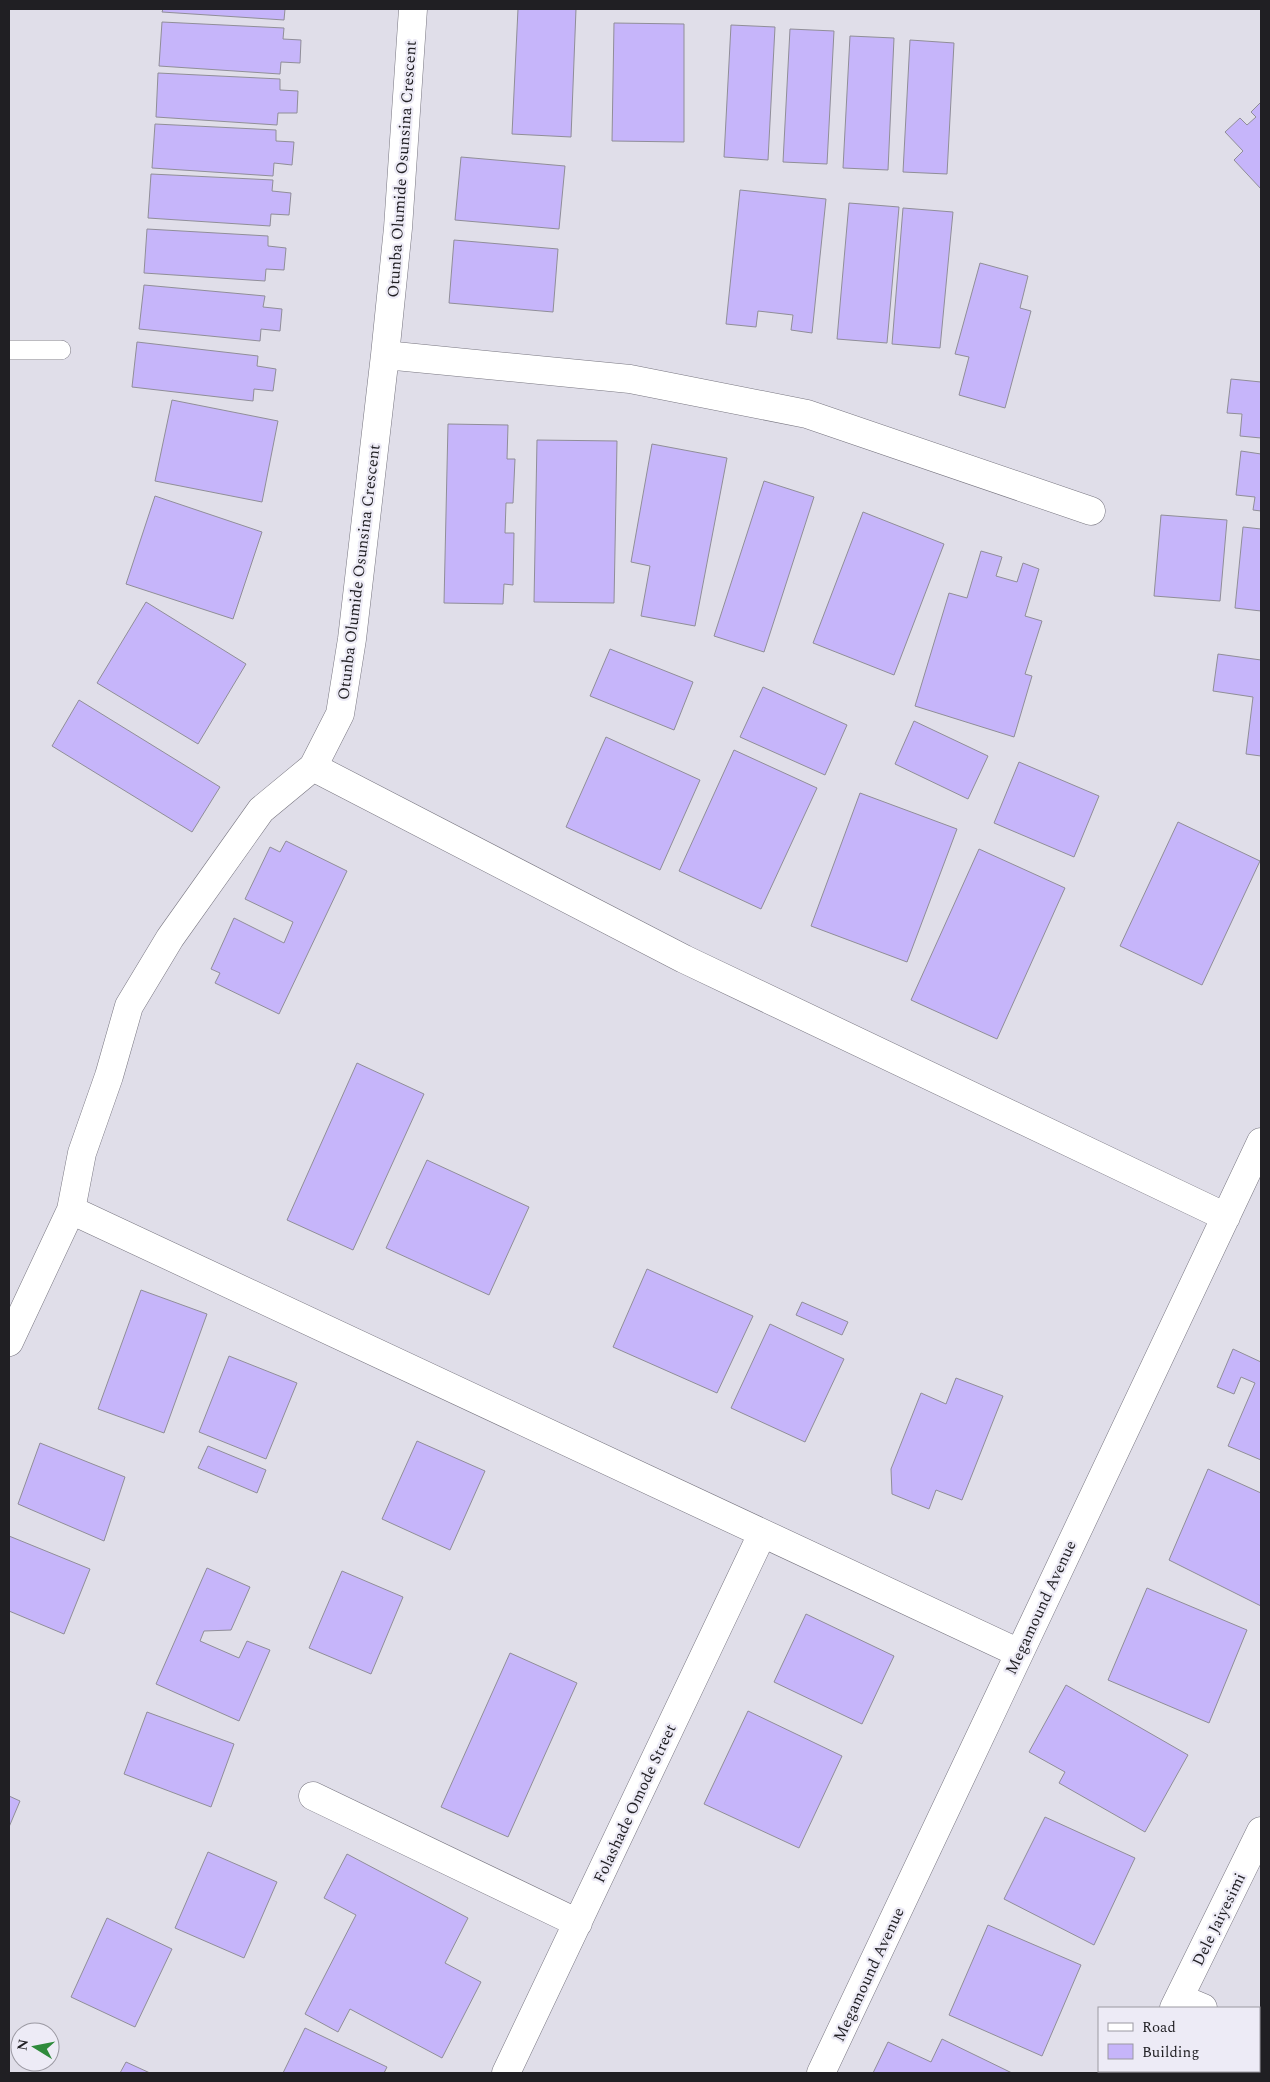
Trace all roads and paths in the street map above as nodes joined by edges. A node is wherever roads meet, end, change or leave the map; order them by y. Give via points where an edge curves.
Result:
1 (413, 9) edge
2 (9, 350) edge
3 (61, 350) dead end
4 (385, 355) junction
5 (1091, 511) dead end
6 (313, 767) junction
7 (1261, 1142) edge
8 (71, 1210) junction
9 (1226, 1217) junction
10 (9, 1342) edge
11 (762, 1534) junction
12 (1019, 1653) junction
13 (313, 1796) dead end
14 (1261, 1831) edge
15 (578, 1923) junction
16 (1185, 2005) edge
17 (506, 2073) edge
18 (821, 2073) edge

1 - 4 street, Otunba Olumide Osunsina Crescent via 398,228
2 - 3 lane
4 - 5 street via 630,379 807,414
4 - 6 street, Otunba Olumide Osunsina Crescent via 352,639 340,714
6 - 8 street, Otunba Olumide Osunsina Crescent via 261,810 170,938 129,1006 110,1076 82,1153
6 - 9 street via 684,959
7 - 9 street, Megamound Avenue
8 - 10 street, Otunba Olumide Osunsina Crescent
8 - 11 street
9 - 12 street, Megamound Avenue
11 - 12 street
11 - 15 street, Folashade Omode Street
12 - 18 street, Megamound Avenue
13 - 15 street
14 - 16 street, Dele Jaiyesimi
15 - 17 street, Folashade Omode Street

